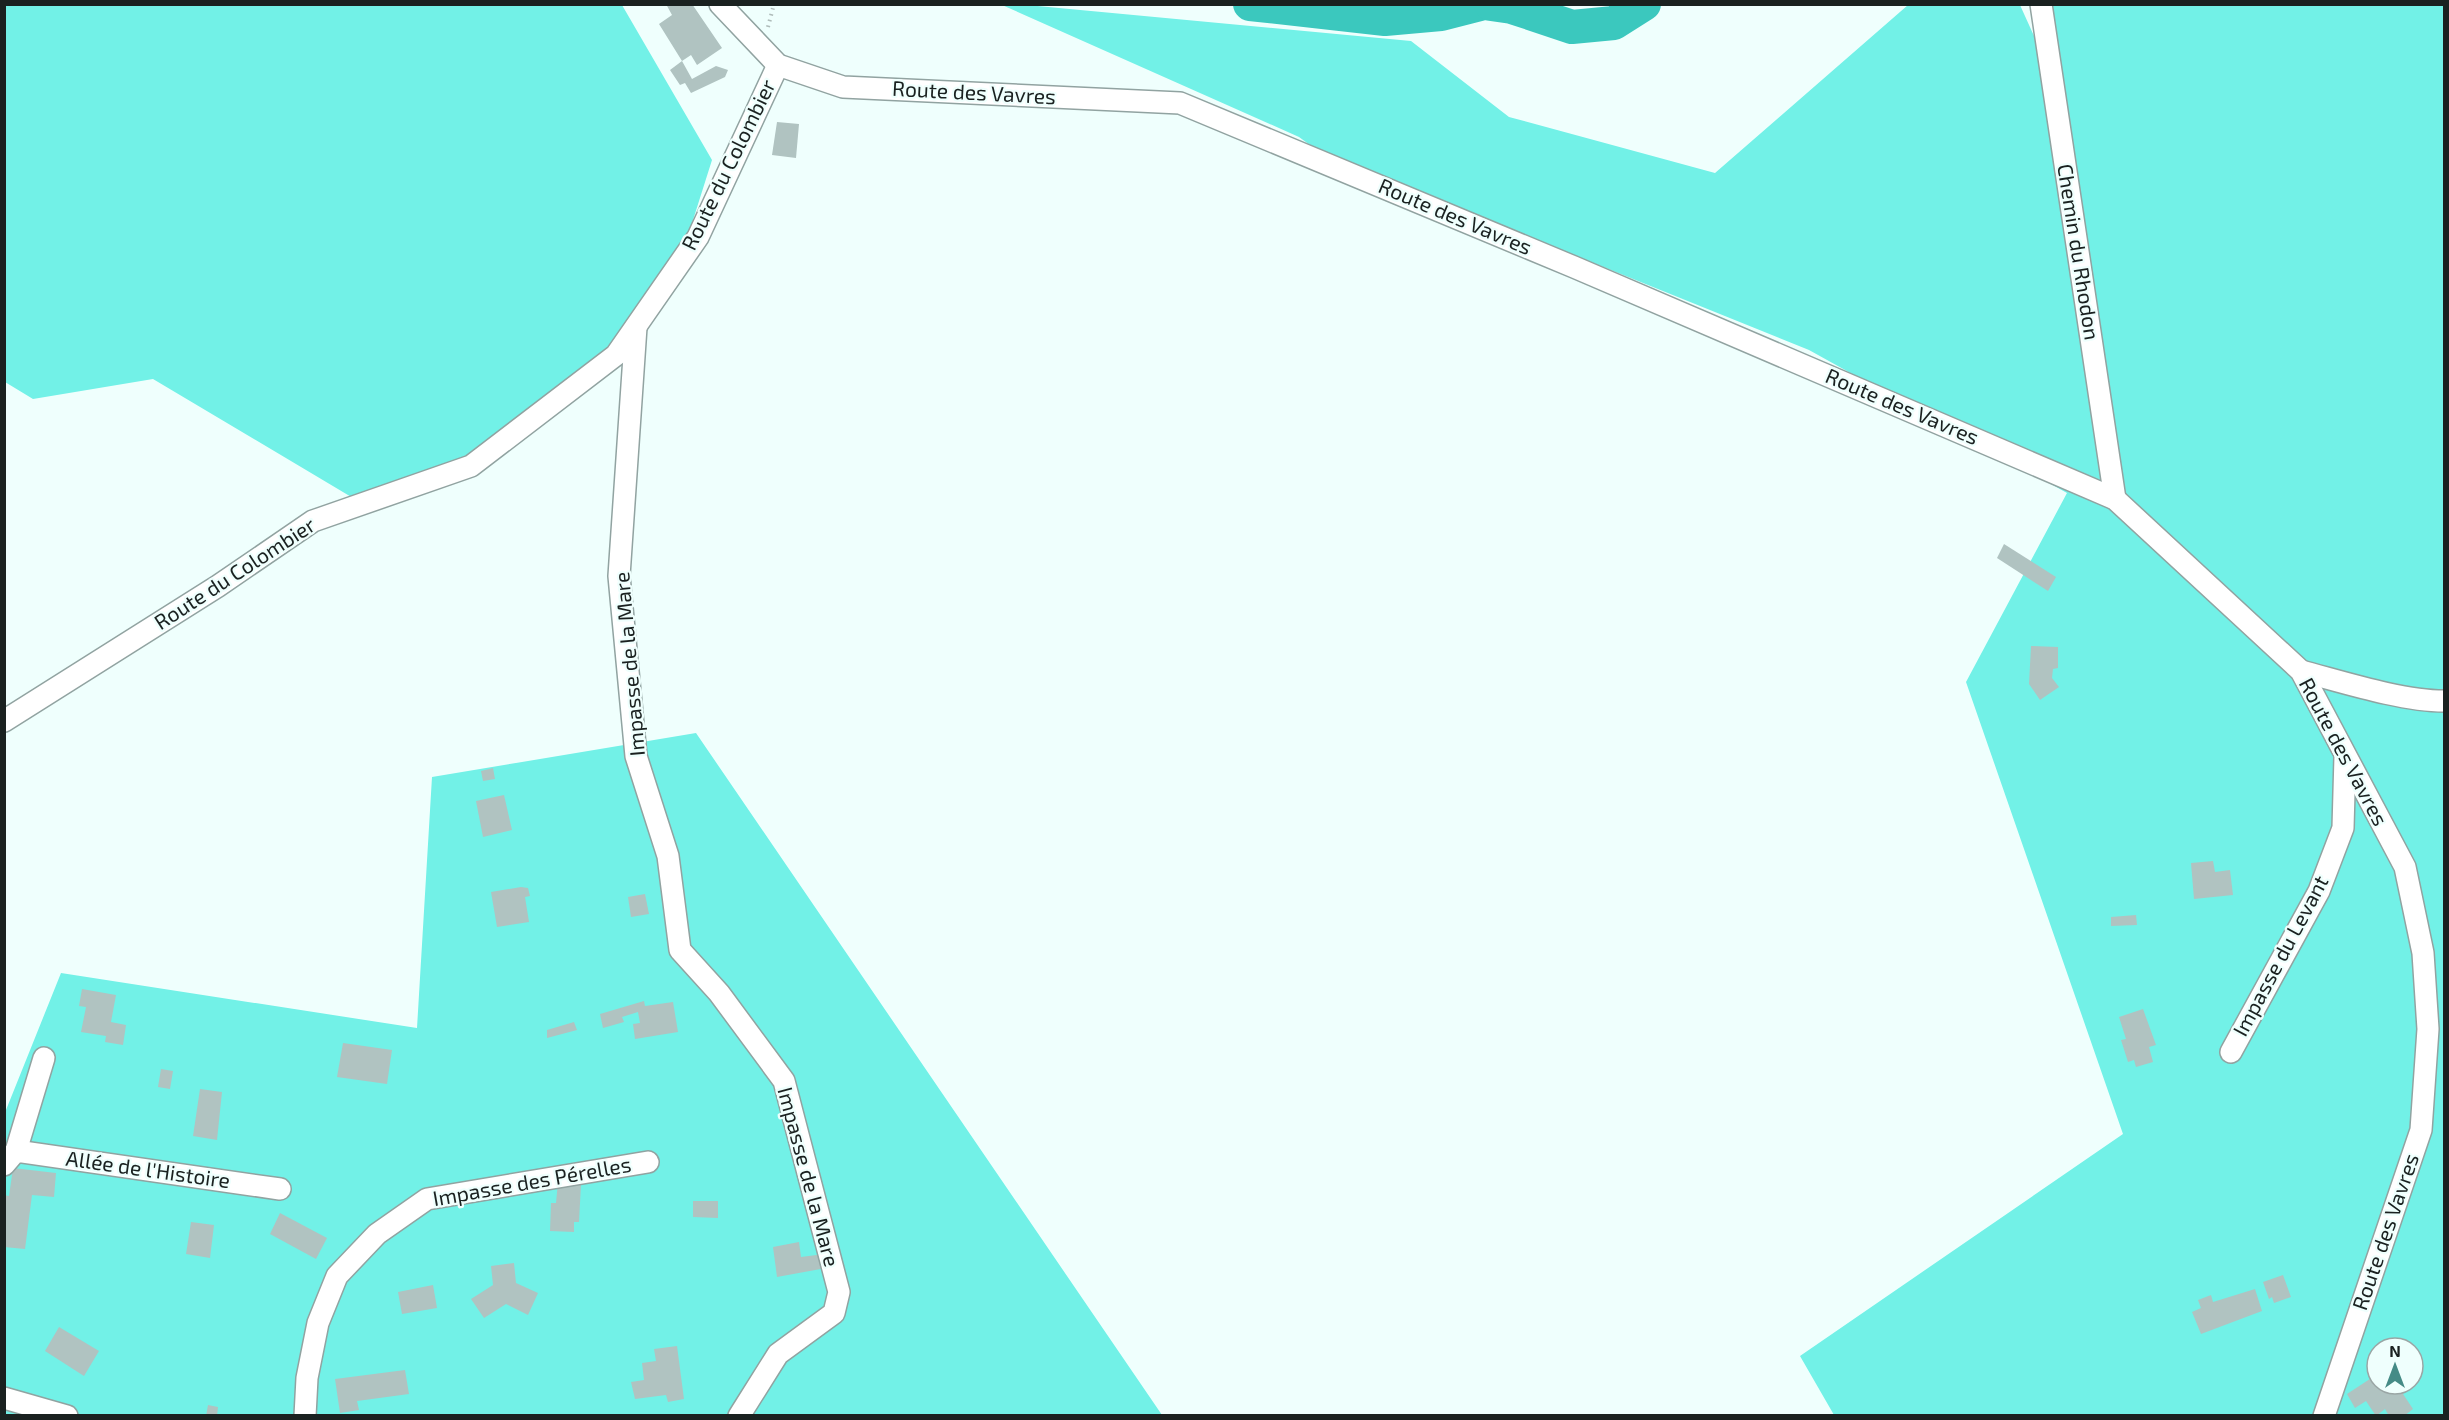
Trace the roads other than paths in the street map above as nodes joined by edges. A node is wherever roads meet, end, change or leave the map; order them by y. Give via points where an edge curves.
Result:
1 (720, 4) edge
2 (2041, 4) edge
3 (778, 65) junction
4 (636, 327) junction
5 (2115, 499) junction
6 (2301, 671) junction
7 (2445, 701) edge
8 (4, 721) edge
9 (2345, 754) junction
10 (2231, 1052) dead end
11 (44, 1058) dead end
12 (10, 1158) edge
13 (648, 1162) dead end
14 (280, 1189) dead end
15 (4, 1398) edge
16 (67, 1416) edge
17 (305, 1416) edge
18 (739, 1416) edge
19 (2324, 1416) edge

1 - 3 street, Route des Vavres
2 - 5 street, Chemin du Rhodon
3 - 4 street, Route du Colombier via 698,237
3 - 5 street, Route des Vavres via 843,87 1180,103
4 - 8 street, Route du Colombier via 616,355 471,466 313,521
4 - 18 street, Impasse de la Mare via 619,576 636,756 668,856 680,950 719,993 784,1081 839,1292 834,1313 778,1353
5 - 6 street, Route des Vavres
6 - 7 street
6 - 9 street, Route des Vavres
9 - 10 street, Impasse du Levant via 2343,828 2324,880
9 - 19 street, Route des Vavres via 2405,867 2423,953 2428,1029 2421,1130
11 - 12 street, Allée de l'Histoire
12 - 14 street, Allée de l'Histoire
13 - 17 street, Impasse des Pérelles via 427,1199 377,1234 338,1276 318,1323
15 - 16 street

